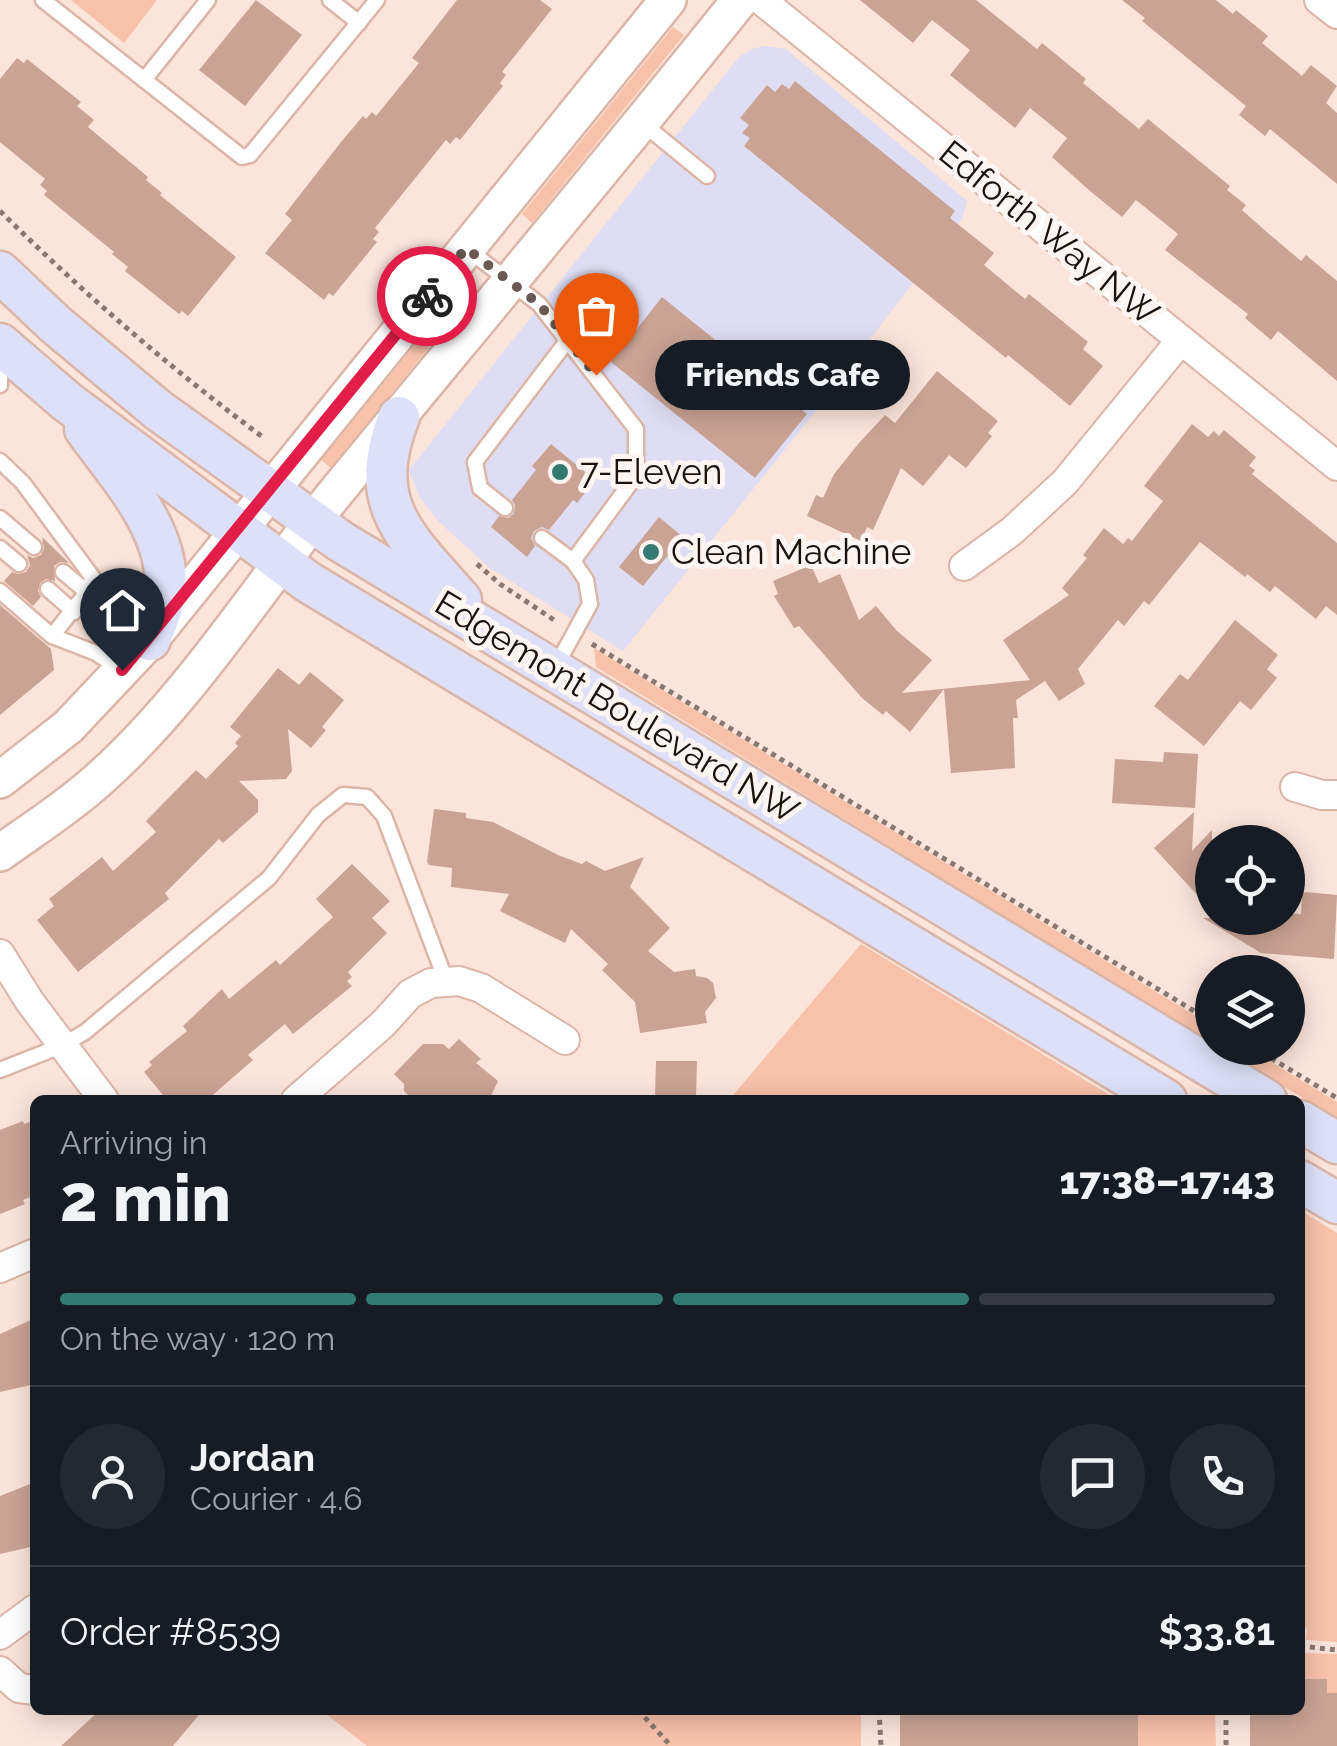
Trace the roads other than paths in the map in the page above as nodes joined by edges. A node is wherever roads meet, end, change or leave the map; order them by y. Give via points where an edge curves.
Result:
1 (43, 0) edge
2 (208, 0) edge
3 (330, 0) edge
4 (377, 0) edge
5 (668, 0) edge
6 (740, 0) edge
7 (761, 0) edge
8 (1319, 0) edge
9 (1337, 14) edge
10 (359, 22) junction
11 (144, 80) junction
12 (641, 122) junction
13 (707, 176) dead end
14 (466, 248) junction
15 (0, 272) edge
16 (510, 284) junction
17 (567, 340) junction
18 (1181, 340) junction
19 (0, 344) edge
20 (0, 370) edge
21 (0, 385) edge
22 (66, 400) junction
23 (399, 417) junction
24 (0, 461) edge
25 (1337, 466) edge
26 (271, 489) junction
27 (505, 508) dead end
28 (0, 518) edge
29 (313, 521) junction
30 (238, 530) junction
31 (542, 538) dead end
32 (34, 547) dead end
33 (0, 548) edge
34 (282, 561) junction
35 (573, 561) junction
36 (19, 564) dead end
37 (964, 566) dead end
38 (64, 572) dead end
39 (48, 589) dead end
40 (0, 591) edge
41 (88, 592) junction
42 (74, 612) junction
43 (479, 622) junction
44 (52, 636) junction
45 (150, 640) junction
46 (555, 668) junction
47 (122, 670) junction
48 (0, 780) edge
49 (1295, 786) dead end
50 (1337, 795) edge
51 (0, 853) edge
52 (0, 954) edge
53 (446, 980) junction
54 (565, 1040) dead end
55 (62, 1046) junction
56 (0, 1070) edge
57 (100, 1095) edge
58 (302, 1095) edge
59 (1158, 1095) edge
60 (1258, 1095) edge
61 (1305, 1124) edge
62 (1337, 1144) edge
63 (1305, 1184) edge
64 (1337, 1203) edge
65 (30, 1255) edge
66 (0, 1268) edge
67 (30, 1613) edge
68 (0, 1635) edge
69 (0, 1672) edge
70 (30, 1689) edge

1 - 11 lane
2 - 11 lane
3 - 10 lane
4 - 10 lane
5 - 14 street
6 - 12 street
7 - 18 street, Edforth Way NW
8 - 9 street
10 - 11 lane via 248,157
12 - 13 lane
12 - 16 street
14 - 16 lane
14 - 26 street
15 - 26 main road, Edgemont Boulevard NW via 158,410
16 - 17 lane via 539,304
16 - 23 street
17 - 27 lane via 475,462 480,488
17 - 35 lane via 636,429 632,481
18 - 25 street, Edforth Way NW
18 - 37 street via 1065,482
19 - 22 main road, Edgemont Boulevard NW
20 - 21 lane
22 - 30 main road, Edgemont Boulevard NW
22 - 45 main road via 163,553 164,601
23 - 29 street
23 - 43 main road via 387,459 392,512
24 - 41 lane via 93,578
26 - 29 main road, Edgemont Boulevard NW
26 - 30 street
28 - 32 lane
29 - 34 street
29 - 43 main road, Edgemont Boulevard NW
30 - 34 main road, Edgemont Boulevard NW
30 - 45 street
31 - 35 lane
33 - 36 lane
34 - 51 street via 147,730 97,781
34 - 59 main road, Edgemont Boulevard NW
35 - 46 lane via 586,580 590,604
38 - 41 lane
39 - 42 lane
40 - 44 lane
41 - 42 lane
42 - 44 lane
43 - 46 main road, Edgemont Boulevard NW
44 - 47 lane
45 - 47 street
46 - 60 main road, Edgemont Boulevard NW
47 - 48 street via 68,727
49 - 50 street
52 - 55 street
53 - 54 street via 480,988
53 - 55 lane via 384,816 367,798 343,796 318,815 269,878
53 - 58 street via 410,994
55 - 56 lane
55 - 57 street
61 - 62 main road
63 - 64 main road
65 - 66 street
67 - 68 street
69 - 70 street

